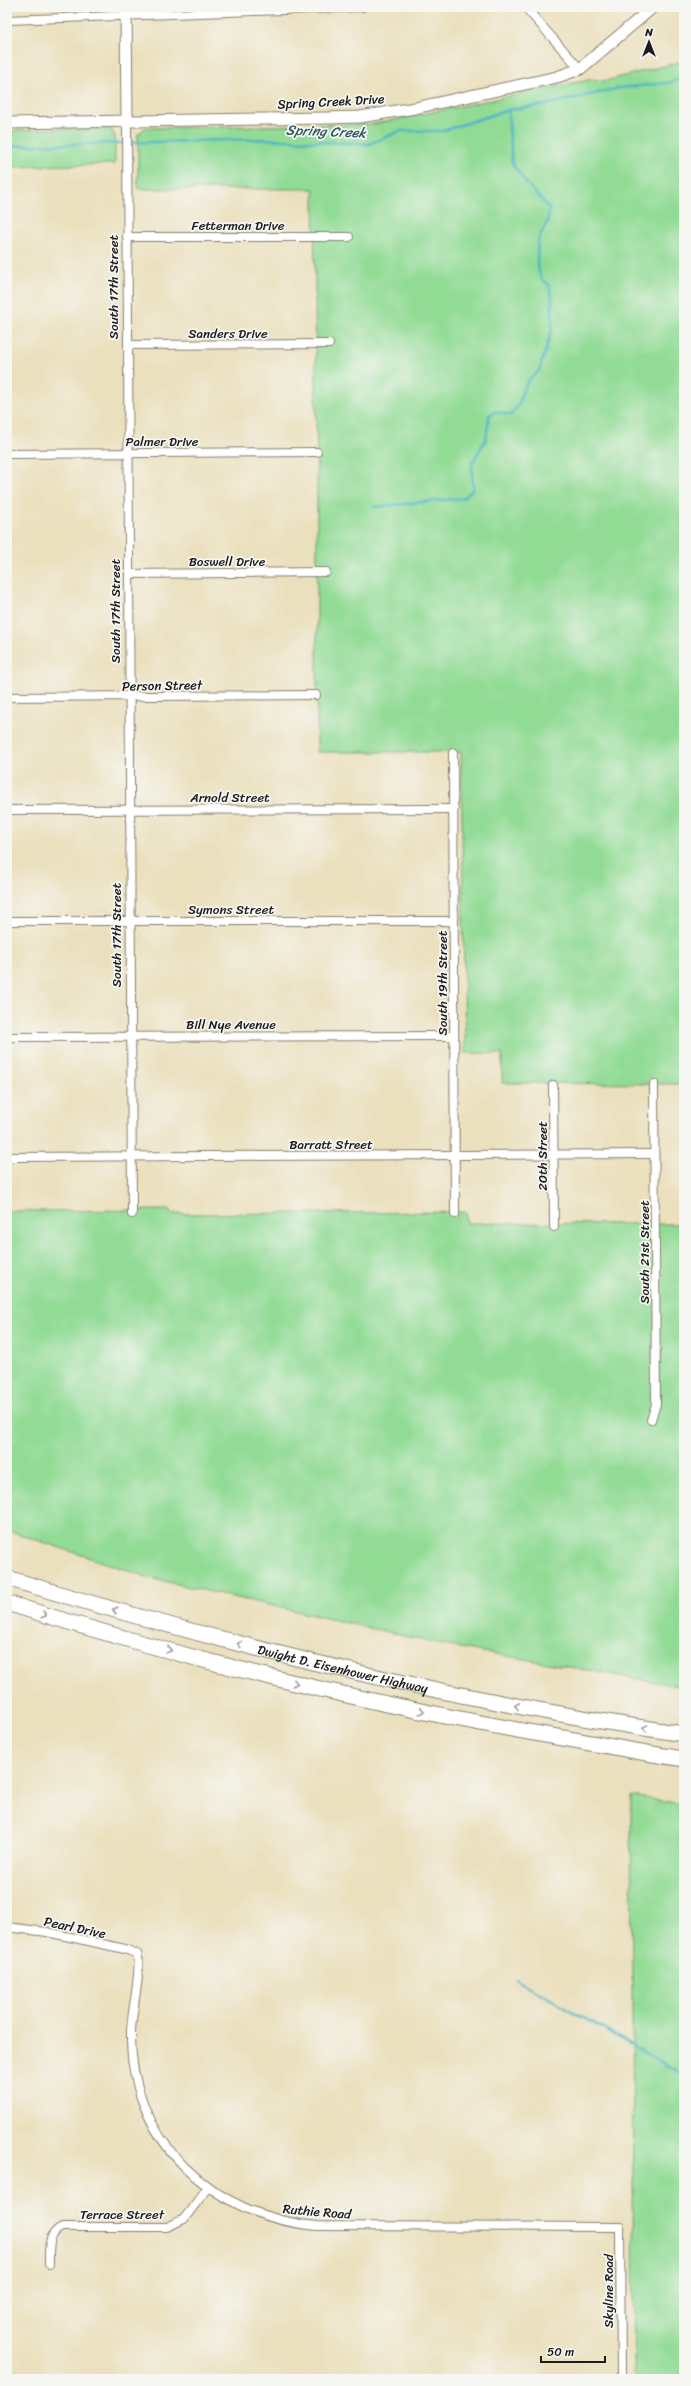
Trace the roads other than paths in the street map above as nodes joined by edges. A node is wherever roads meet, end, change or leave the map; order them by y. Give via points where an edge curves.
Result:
1 (362, 7) edge
2 (525, 7) edge
3 (653, 7) edge
4 (126, 11) edge
5 (7, 20) edge
6 (580, 69) junction
7 (127, 120) junction
8 (7, 123) edge
9 (127, 237) junction
10 (349, 237) dead end
11 (330, 344) dead end
12 (128, 345) junction
13 (317, 452) dead end
14 (128, 453) junction
15 (7, 454) edge
16 (326, 572) dead end
17 (129, 574) junction
18 (316, 695) dead end
19 (7, 697) edge
20 (129, 697) junction
21 (454, 753) dead end
22 (454, 809) junction
23 (7, 810) edge
24 (130, 810) junction
25 (130, 921) junction
26 (454, 921) junction
27 (7, 922) edge
28 (131, 1036) junction
29 (454, 1036) junction
30 (7, 1037) edge
31 (654, 1084) dead end
32 (553, 1085) dead end
33 (554, 1154) junction
34 (654, 1154) junction
35 (455, 1155) junction
36 (131, 1157) junction
37 (7, 1158) edge
38 (132, 1214) dead end
39 (455, 1214) dead end
40 (554, 1227) dead end
41 (651, 1420) dead end
42 (7, 1578) edge
43 (7, 1603) edge
44 (684, 1734) edge
45 (684, 1759) edge
46 (7, 1928) edge
47 (137, 1954) joint
48 (208, 2187) junction
49 (620, 2227) joint
50 (49, 2264) dead end
51 (621, 2379) edge

1 - 4 street
2 - 6 street
3 - 6 street, Spring Creek Drive
4 - 5 street
4 - 7 street, South 17th Street
6 - 7 street, Spring Creek Drive via 508,88 375,115 326,118
7 - 8 street, Spring Creek Drive
7 - 9 street, South 17th Street
9 - 10 street, Fetterman Drive
9 - 12 street, South 17th Street
11 - 12 street, Sanders Drive
12 - 14 street, South 17th Street
13 - 14 street, Palmer Drive
14 - 15 street, Palmer Drive
14 - 17 street, South 17th Street
16 - 17 street, Boswell Drive
17 - 20 street, South 17th Street
18 - 20 street, Person Street
19 - 20 street, Person Street
20 - 24 street, South 17th Street
21 - 22 street, South 19th Street
22 - 24 street, Arnold Street
22 - 26 street, South 19th Street
23 - 24 street, Arnold Street
24 - 25 street, South 17th Street
25 - 26 street, Symons Street
25 - 27 street, Symons Street
25 - 28 street, South 17th Street
26 - 29 street, South 19th Street
28 - 29 street, Bill Nye Avenue
28 - 30 street, Bill Nye Avenue
28 - 36 street, South 17th Street
29 - 35 street, South 19th Street
31 - 34 street, South 21st Street
32 - 33 street, 20th Street
33 - 34 street, Barratt Street
33 - 35 street, Barratt Street
33 - 40 street, 20th Street
34 - 41 street, South 21st Street via 656,1398
35 - 36 street, Barratt Street
35 - 39 street, South 19th Street
36 - 37 street, Barratt Street
36 - 38 street, South 17th Street
44 -> 42 highway, Dwight D. Eisenhower Highway via 497,1703 288,1657 168,1626
43 -> 45 highway, Dwight D. Eisenhower Highway via 92,1630 342,1694 495,1726
46 - 47 street, Pearl Drive via 47,1932 125,1949
47 - 48 street, Ruthie Road via 140,1966 130,2033 141,2096 158,2134 172,2153
48 - 49 street, Ruthie Road via 263,2216 296,2224 349,2227
48 - 50 street, Terrace Street via 184,2219 167,2227 62,2227 52,2235
49 - 51 street, Skyline Road

